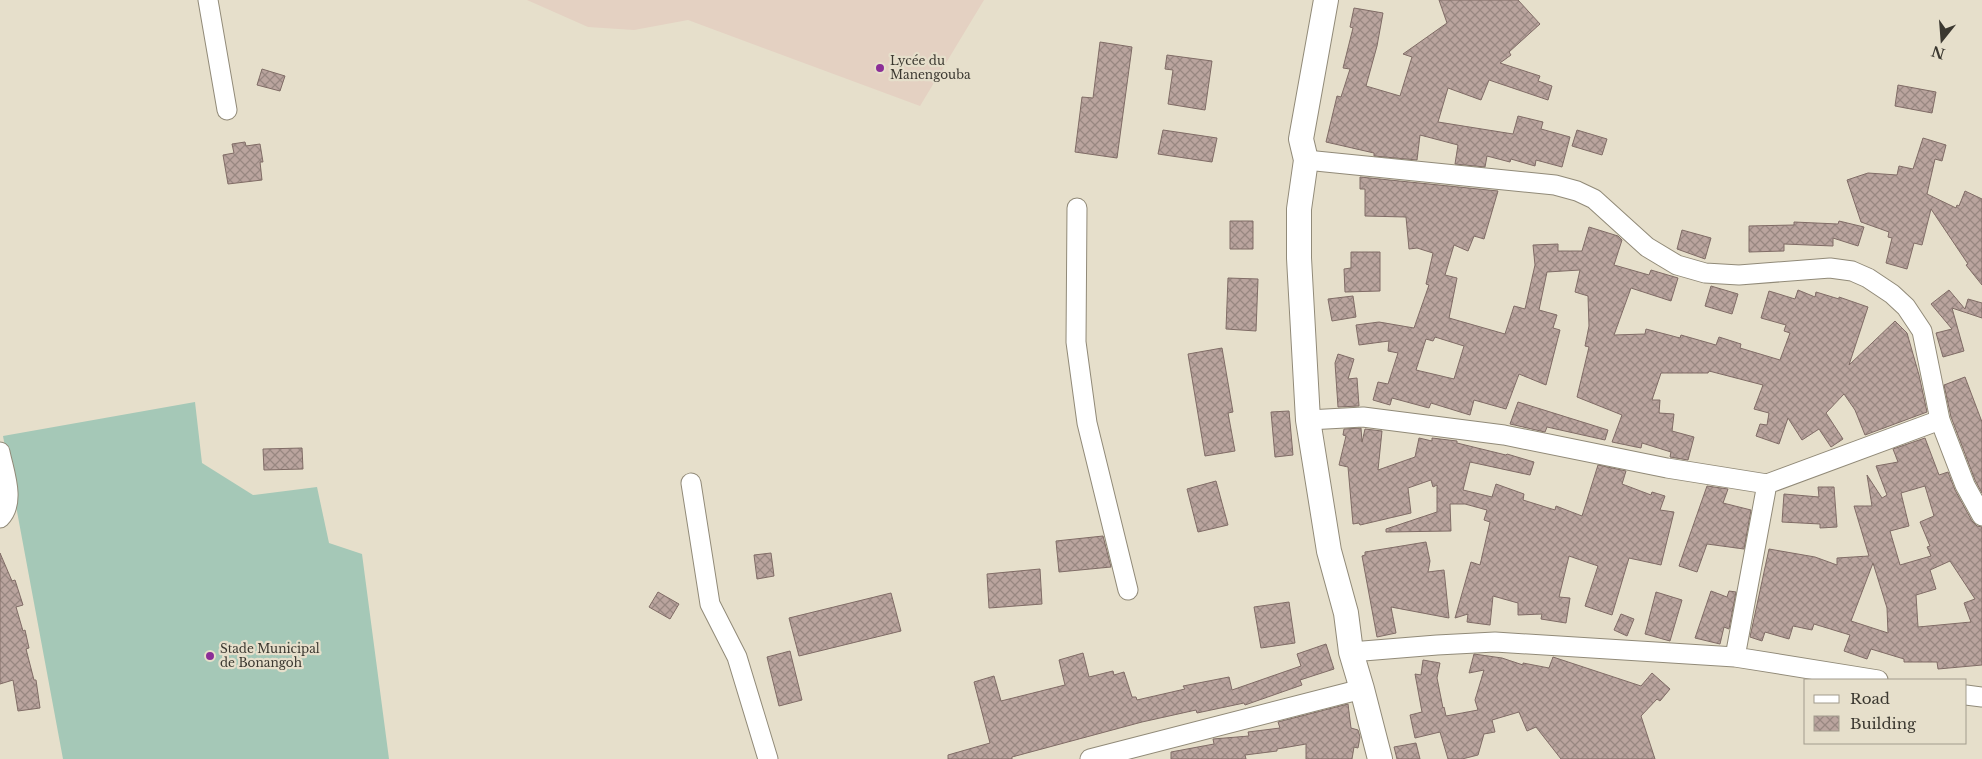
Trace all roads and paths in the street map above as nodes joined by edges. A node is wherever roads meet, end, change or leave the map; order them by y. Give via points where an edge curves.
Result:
1 (208, 0) edge
2 (1326, 0) edge
3 (227, 110) dead end
4 (1306, 160) junction
5 (1076, 208) dead end
6 (1308, 420) junction
7 (1940, 420) junction
8 (0, 452) edge
9 (691, 483) dead end
10 (1767, 484) junction
11 (1982, 516) edge
12 (0, 518) edge
13 (1128, 590) dead end
14 (1351, 652) junction
15 (1735, 657) junction
16 (1872, 679) edge
17 (1362, 689) junction
18 (1967, 695) edge
19 (1982, 697) edge
20 (768, 759) edge
21 (1090, 759) edge
22 (1380, 759) edge

1 - 3 street
2 - 4 street via 1301,139
4 - 6 street via 1299,258
4 - 7 street via 1556,185 1594,199 1646,247 1677,265 1705,273 1739,275 1830,268 1852,271 1892,294 1906,307 1922,331
5 - 13 street via 1076,342 1085,414
6 - 10 street via 1363,417 1504,436
6 - 14 street via 1329,551 1346,613
7 - 10 street
7 - 11 street via 1965,485
8 - 12 street via 8,495 7,511
9 - 20 street via 710,604 736,657
10 - 15 street
14 - 15 street via 1495,642
14 - 17 street
15 - 16 street
17 - 21 street
17 - 22 street
18 - 19 street

